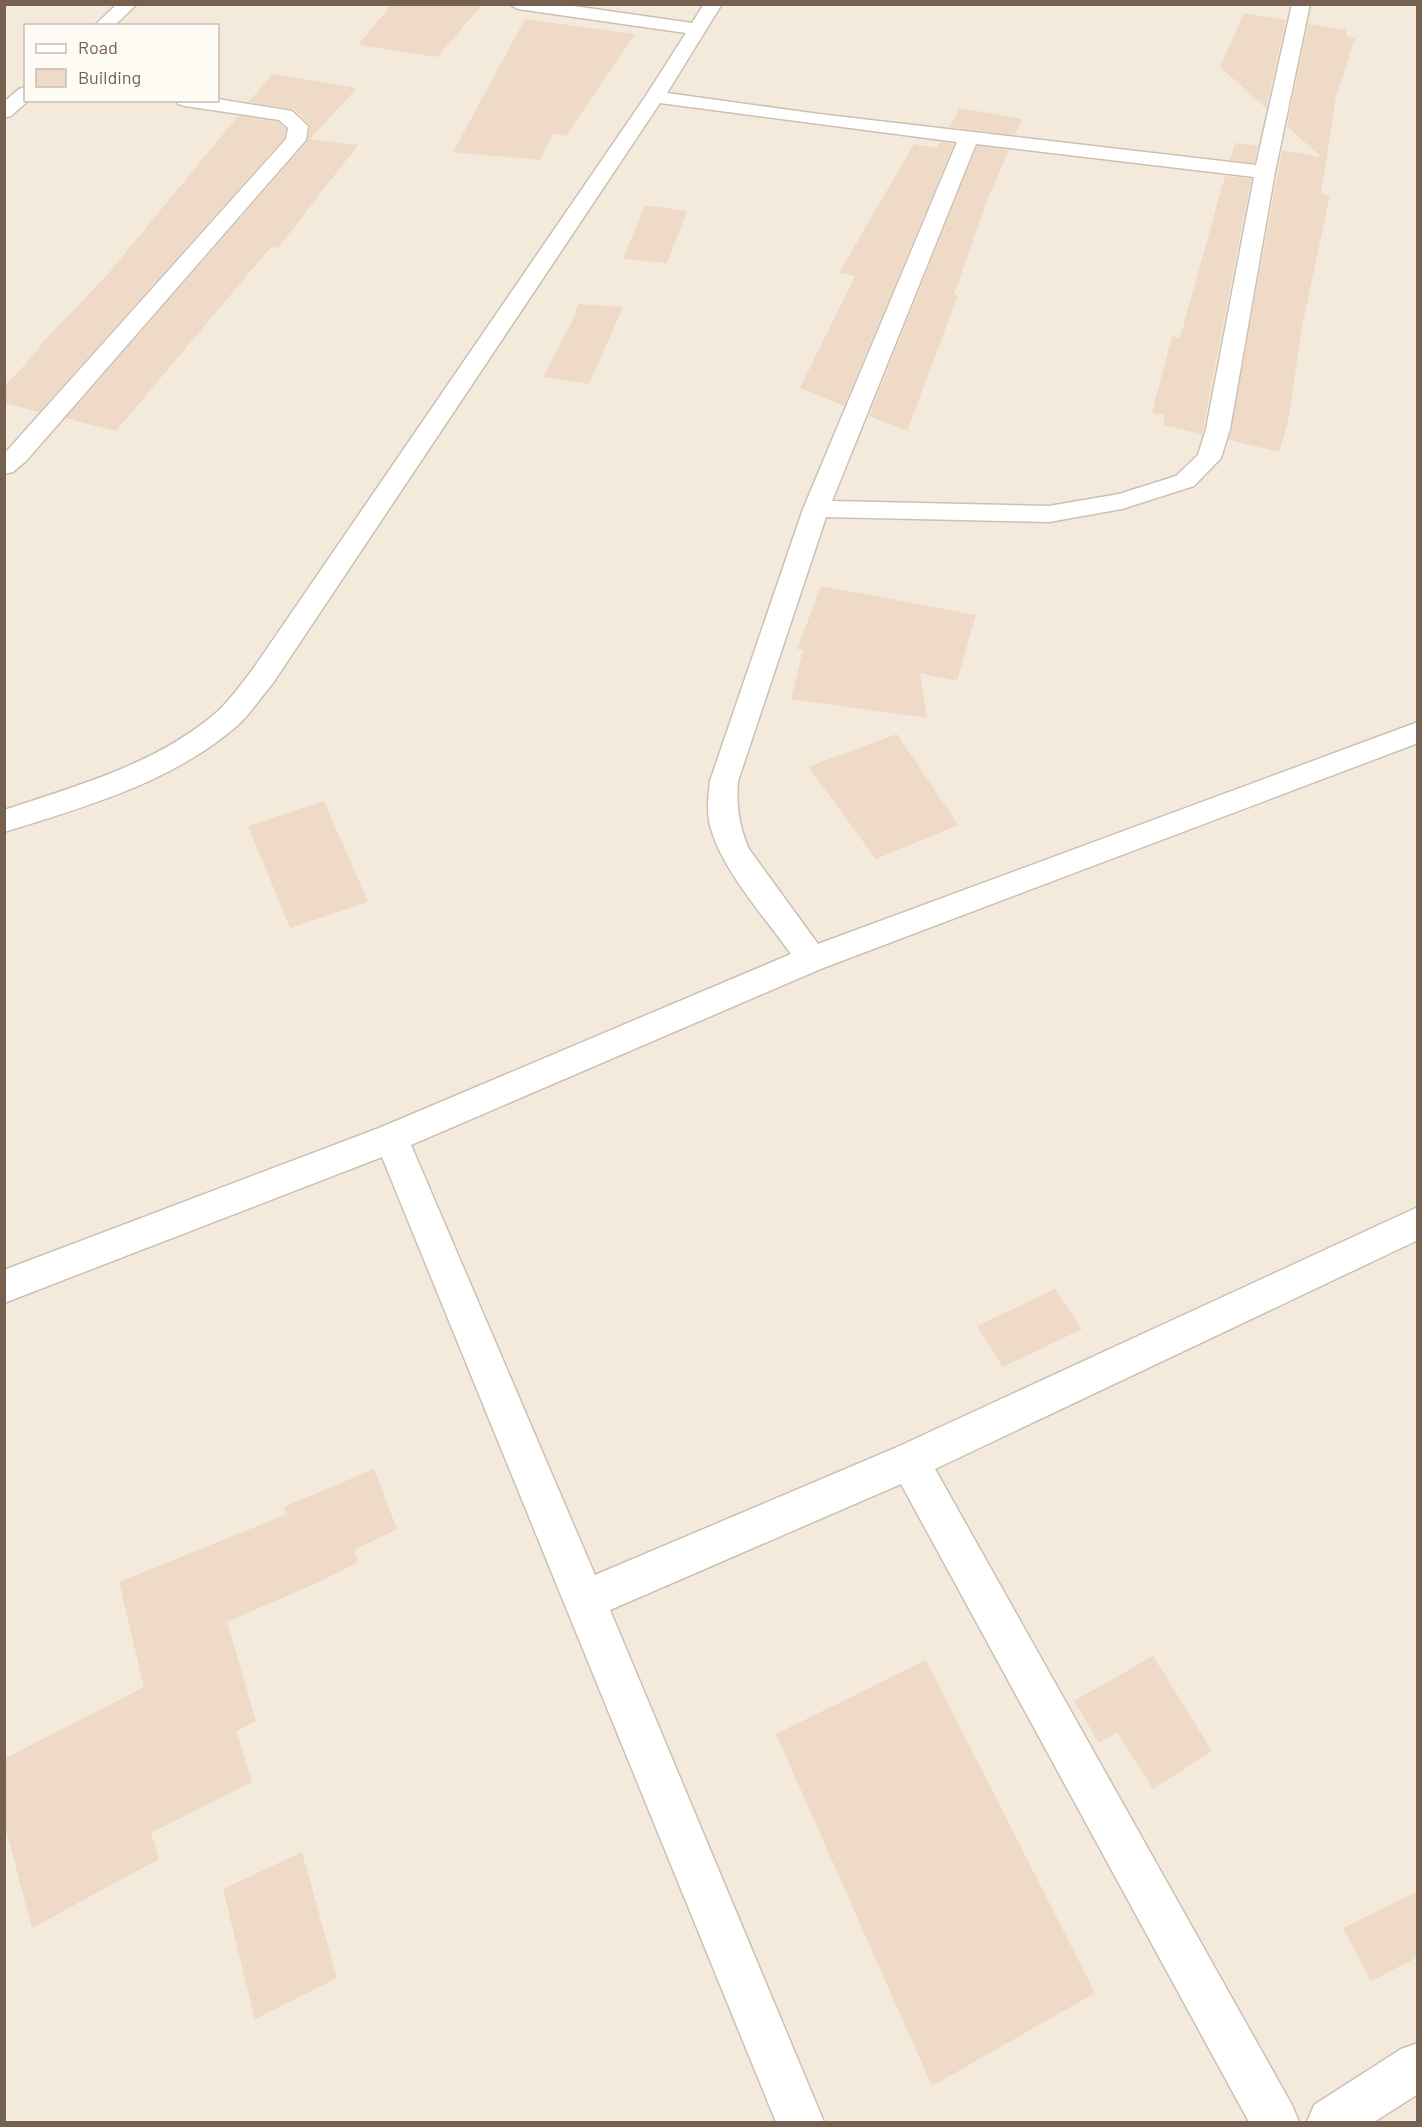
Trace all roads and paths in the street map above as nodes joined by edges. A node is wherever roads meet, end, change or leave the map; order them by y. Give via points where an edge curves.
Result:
1 (128, 4) edge
2 (518, 4) edge
3 (713, 4) edge
4 (1301, 4) edge
5 (105, 24) edge
6 (697, 29) junction
7 (24, 95) edge
8 (655, 97) junction
9 (198, 102) edge
10 (4, 112) edge
11 (969, 138) junction
12 (1265, 172) junction
13 (4, 467) edge
14 (816, 509) junction
15 (1418, 732) edge
16 (4, 821) edge
17 (812, 959) junction
18 (391, 1138) junction
19 (1418, 1223) edge
20 (4, 1287) edge
21 (909, 1461) junction
22 (585, 1600) junction
23 (1418, 2066) edge
24 (800, 2122) edge
25 (1275, 2122) edge
26 (1331, 2122) edge

1 - 5 street
2 - 6 street
3 - 6 street
4 - 12 street
6 - 8 street
7 - 10 street
8 - 11 street
8 - 16 street via 263,676 229,717 154,768
9 - 13 street via 285,115 298,126 296,140
11 - 12 street
11 - 14 street
12 - 14 street via 1218,429 1209,458 1185,481 1122,501 1049,514
14 - 17 street via 724,781 722,804 726,831 736,854
15 - 17 street
17 - 18 street
18 - 20 street
18 - 22 street
19 - 21 street
21 - 22 street
21 - 25 street
22 - 24 street
23 - 26 street

